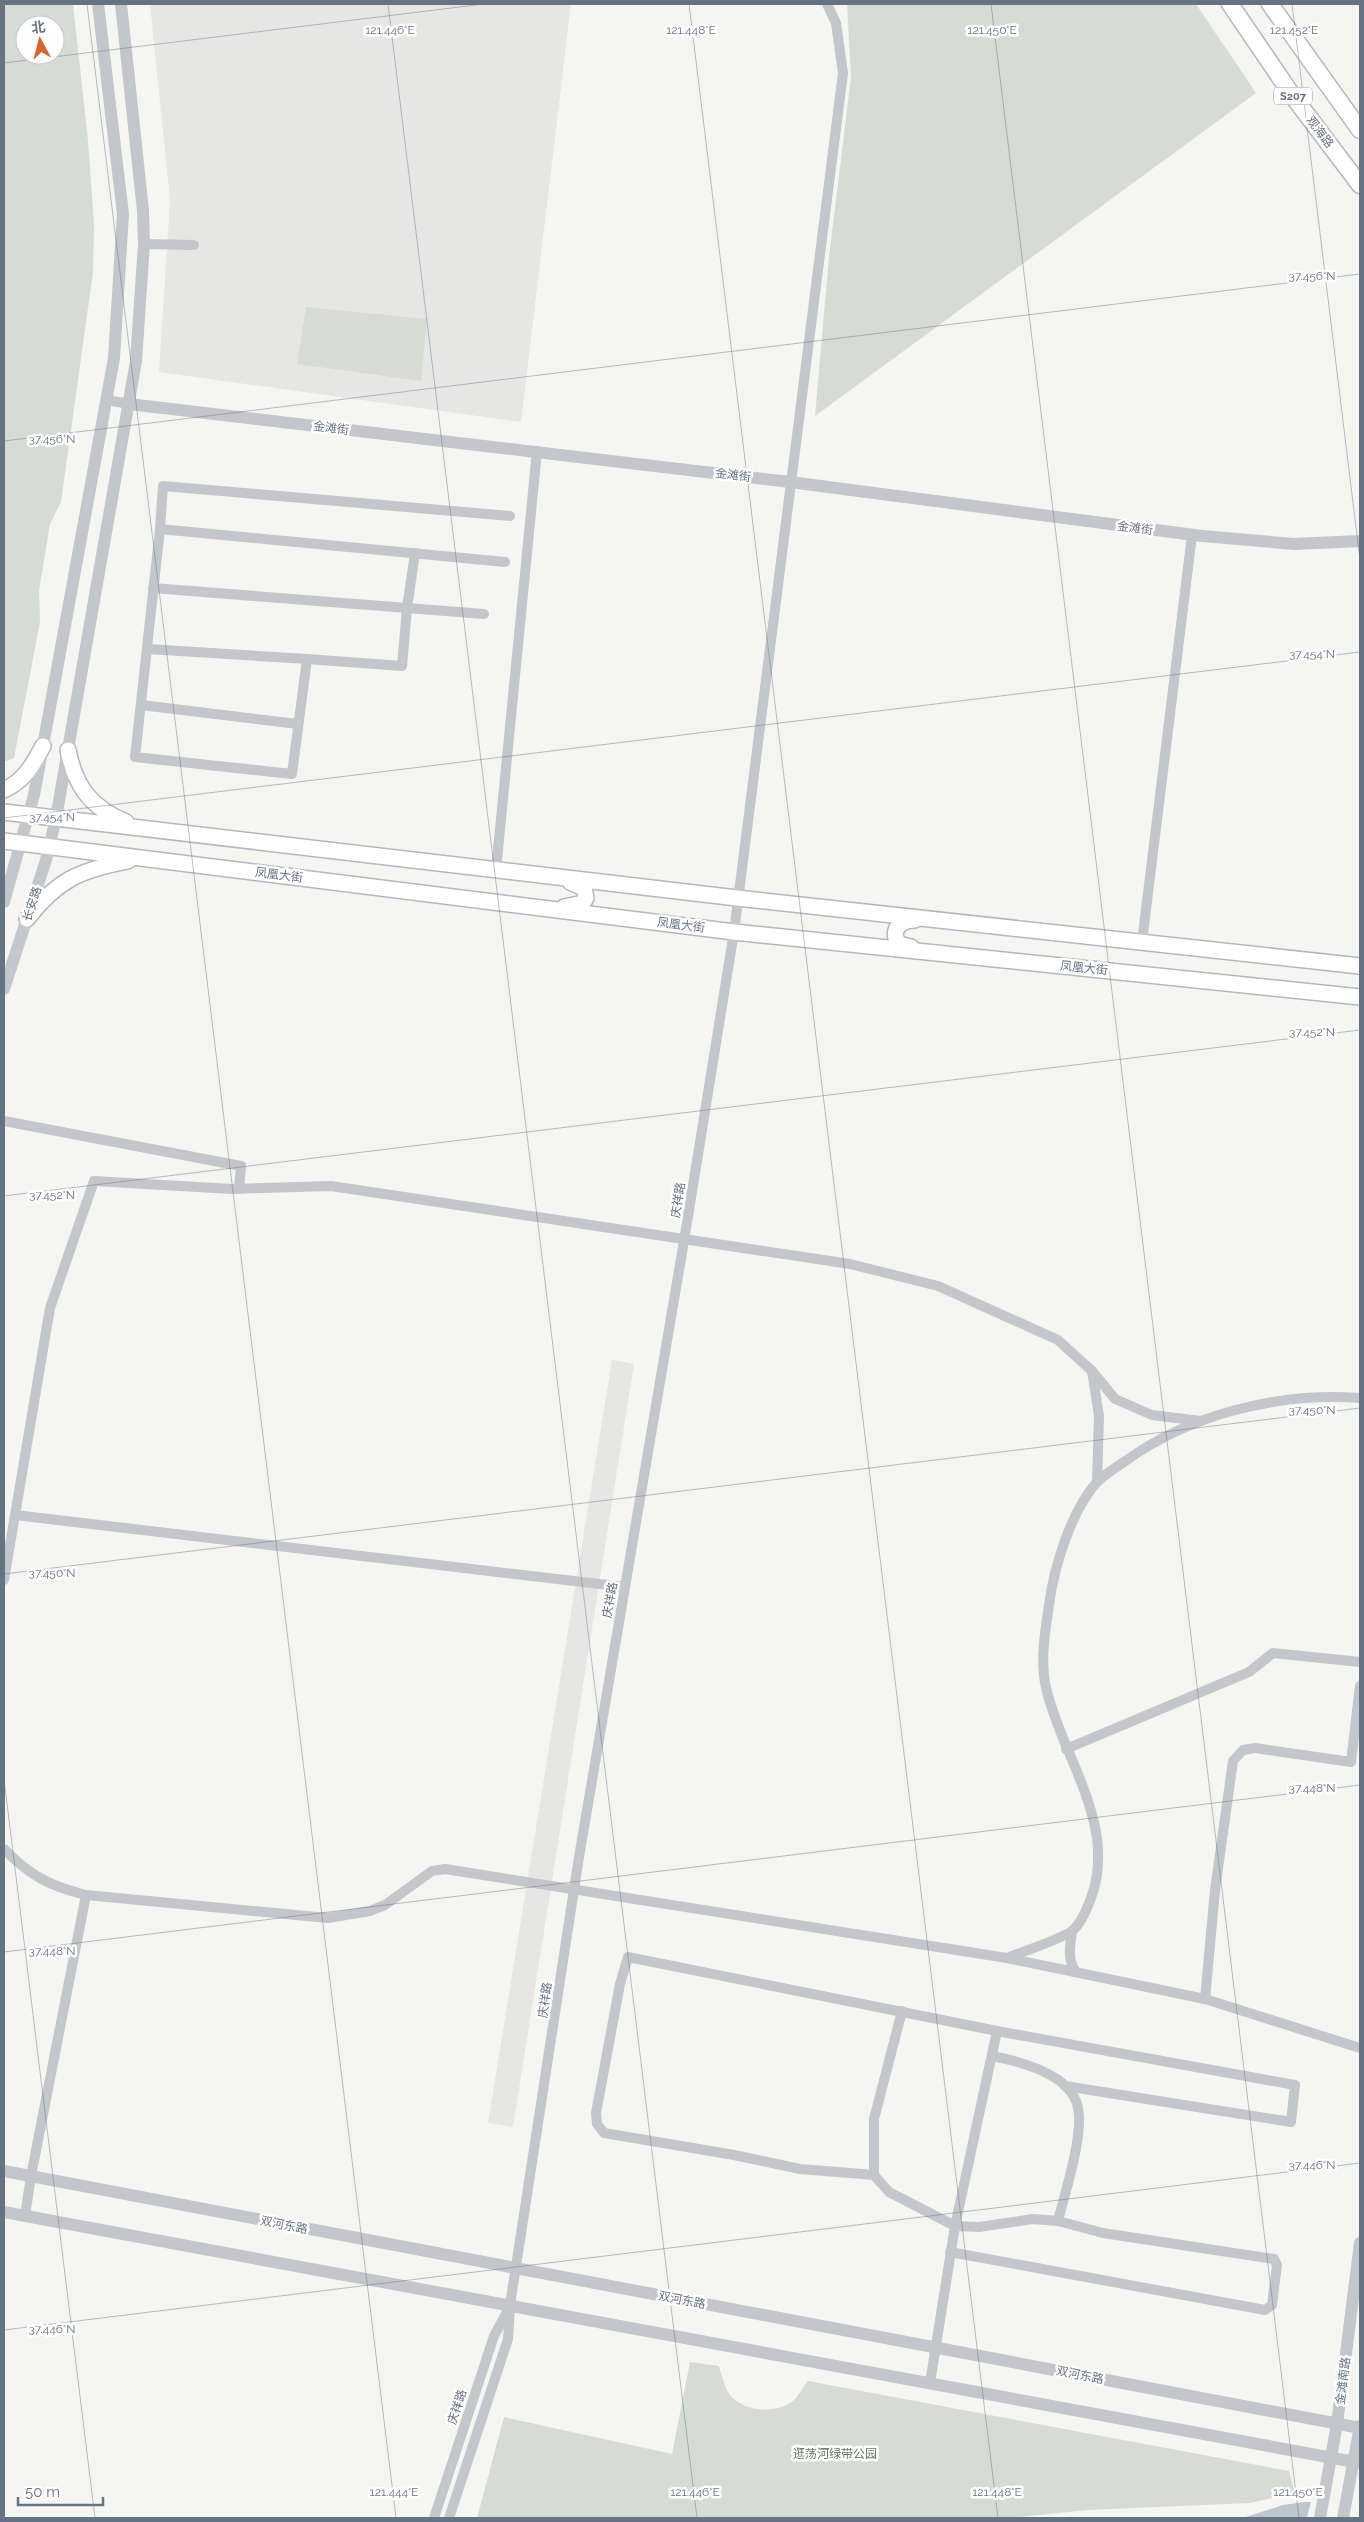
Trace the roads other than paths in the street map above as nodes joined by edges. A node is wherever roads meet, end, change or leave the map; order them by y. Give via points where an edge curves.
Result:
1 (98, 4) edge
2 (121, 4) edge
3 (827, 4) edge
4 (1230, 4) edge
5 (1270, 4) edge
6 (1360, 130) edge
7 (1360, 184) edge
8 (144, 244) junction
9 (194, 245) dead end
10 (107, 400) junction
11 (129, 404) junction
12 (537, 452) junction
13 (790, 482) junction
14 (510, 516) dead end
15 (160, 529) junction
16 (1192, 535) junction
17 (1360, 541) edge
18 (415, 553) junction
19 (505, 562) dead end
20 (153, 588) junction
21 (407, 608) junction
22 (484, 614) dead end
23 (147, 649) junction
24 (307, 659) junction
25 (140, 704) junction
26 (298, 724) junction
27 (43, 746) junction
28 (68, 750) junction
29 (4, 790) edge
30 (4, 812) edge
31 (28, 814) junction
32 (56, 818) junction
33 (142, 828) junction
34 (4, 842) edge
35 (20, 843) junction
36 (49, 846) junction
37 (145, 858) junction
38 (496, 870) junction
39 (546, 876) junction
40 (737, 898) junction
41 (4, 902) edge
42 (535, 907) junction
43 (27, 919) junction
44 (934, 920) junction
45 (734, 932) junction
46 (1142, 942) junction
47 (932, 952) junction
48 (1360, 966) edge
49 (4, 989) edge
50 (1360, 997) edge
51 (4, 1121) edge
52 (239, 1189) junction
53 (684, 1241) junction
54 (1092, 1371) junction
55 (1360, 1398) edge
56 (1202, 1421) junction
57 (1097, 1482) junction
58 (16, 1515) junction
59 (4, 1580) edge
60 (625, 1587) junction
61 (1360, 1662) edge
62 (1360, 1686) edge
63 (1359, 1712) edge
64 (1066, 1749) junction
65 (4, 1849) edge
66 (574, 1890) junction
67 (86, 1895) junction
68 (1072, 1931) junction
69 (1007, 1958) junction
70 (1076, 1972) junction
71 (1204, 1999) junction
72 (902, 2011) junction
73 (997, 2031) junction
74 (1360, 2048) edge
75 (992, 2056) junction
76 (1065, 2086) junction
77 (4, 2171) edge
78 (874, 2175) junction
79 (31, 2176) junction
80 (4, 2212) edge
81 (25, 2216) junction
82 (1058, 2221) junction
83 (955, 2226) junction
84 (1360, 2243) edge
85 (950, 2252) junction
86 (516, 2269) junction
87 (510, 2305) junction
88 (935, 2347) junction
89 (930, 2383) junction
90 (1337, 2424) junction
91 (1360, 2427) edge
92 (1331, 2458) junction
93 (1357, 2462) edge
94 (434, 2518) edge
95 (449, 2518) edge
96 (1320, 2518) edge
97 (1343, 2518) edge

1 - 10 street via 123,214 114,358
2 - 8 street, 长安路 via 138,153
3 - 13 street, 庆祥路 via 836,22 842,72
4 - 7 main road, 观海路 / S207 via 1292,95
5 - 6 main road, S207
8 - 9 street
8 - 11 street, 长安路 via 136,360
10 - 11 street, 金滩街
10 - 27 street
11 - 12 street, 金滩街
11 - 28 street, 长安路
12 - 13 street, 金滩街
12 - 38 street
13 - 16 street, 金滩街
13 - 40 street, 庆祥路
14 - 15 street via 162,486
15 - 18 street
15 - 20 street
16 - 17 street, 金滩街 via 1294,544
16 - 46 street
18 - 19 street
18 - 21 street
20 - 21 street
20 - 23 street
21 - 22 street
21 - 24 street via 402,666
23 - 24 street
23 - 25 street
24 - 26 street
25 - 26 street
25 - 26 street via 135,757 292,774
27 - 29 main road via 32,768
27 - 31 street
28 - 32 street, 长安路
28 - 33 main road via 80,787 97,806
30 - 31 main road
31 - 32 main road
31 - 35 street
32 - 33 main road
32 - 36 street, 长安路
33 - 38 main road
34 - 35 main road, 凤凰大街
35 - 36 main road, 凤凰大街
35 - 41 street
36 - 37 main road, 凤凰大街
36 - 43 street, 长安路
37 - 42 main road, 凤凰大街
37 - 43 main road via 103,866 74,876 44,896
38 - 39 main road
39 - 40 main road
39 - 42 main road via 578,884 584,888 586,898 583,903 572,907
40 - 44 main road
40 - 45 street, 庆祥路
42 - 45 main road, 凤凰大街
43 - 49 street, 长安路
44 - 46 main road
44 - 47 main road via 909,920 898,925 895,931 899,944
45 - 47 main road, 凤凰大街
45 - 53 street, 庆祥路
46 - 48 main road
47 - 50 main road, 凤凰大街
51 - 52 street via 241,1166
52 - 53 street via 331,1186
52 - 58 street via 94,1181 50,1308
53 - 54 street via 850,1264 938,1286 1058,1340
53 - 60 street, 庆祥路
54 - 56 street via 1115,1399 1152,1415
54 - 57 street via 1099,1416
55 - 56 street via 1333,1396 1268,1403
56 - 57 street via 1146,1446
57 - 64 street via 1059,1555 1052,1577 1045,1631 1046,1686
58 - 59 street
58 - 60 street
60 - 66 street, 庆祥路
61 - 64 street via 1273,1653 1249,1672
62 - 63 street
63 - 71 street via 1351,1762 1255,1748 1243,1750 1233,1761
64 - 68 street via 1078,1771 1098,1839 1091,1898
65 - 67 street via 24,1869 59,1888
66 - 67 street via 445,1869 432,1871 384,1906 328,1918
66 - 69 street
66 - 86 street, 庆祥路
67 - 79 street
68 - 69 street
68 - 70 street via 1071,1966
69 - 70 street
70 - 71 street
71 - 74 street
72 - 73 street
72 - 78 street via 874,2119
72 - 78 street via 628,1957 601,2080 596,2113 597,2124 604,2133 800,2169
73 - 75 street
73 - 76 street via 1295,2085 1291,2122
75 - 76 street via 1042,2071
75 - 83 street
76 - 82 street via 1076,2100 1079,2116 1078,2134
77 - 79 street, 双河东路
78 - 83 street via 889,2192
79 - 81 street
79 - 86 street, 双河东路
80 - 81 street
81 - 87 street
82 - 83 street via 1033,2219 979,2227
82 - 85 street via 1103,2233 1274,2259 1277,2265 1272,2305 1266,2310
83 - 85 street
84 - 90 street, 金滩南路
85 - 88 street
86 - 87 street, 庆祥路
86 - 88 street, 双河东路
87 - 89 street
87 - 94 street, 庆祥路 via 494,2336
87 - 95 street, 庆祥路 via 508,2339
88 - 89 street
88 - 90 street, 双河东路
89 - 92 street
90 - 91 street, 双河东路
90 - 92 street, 金滩南路
91 - 93 street
92 - 93 street
92 - 96 street, 金滩南路
93 - 97 street

